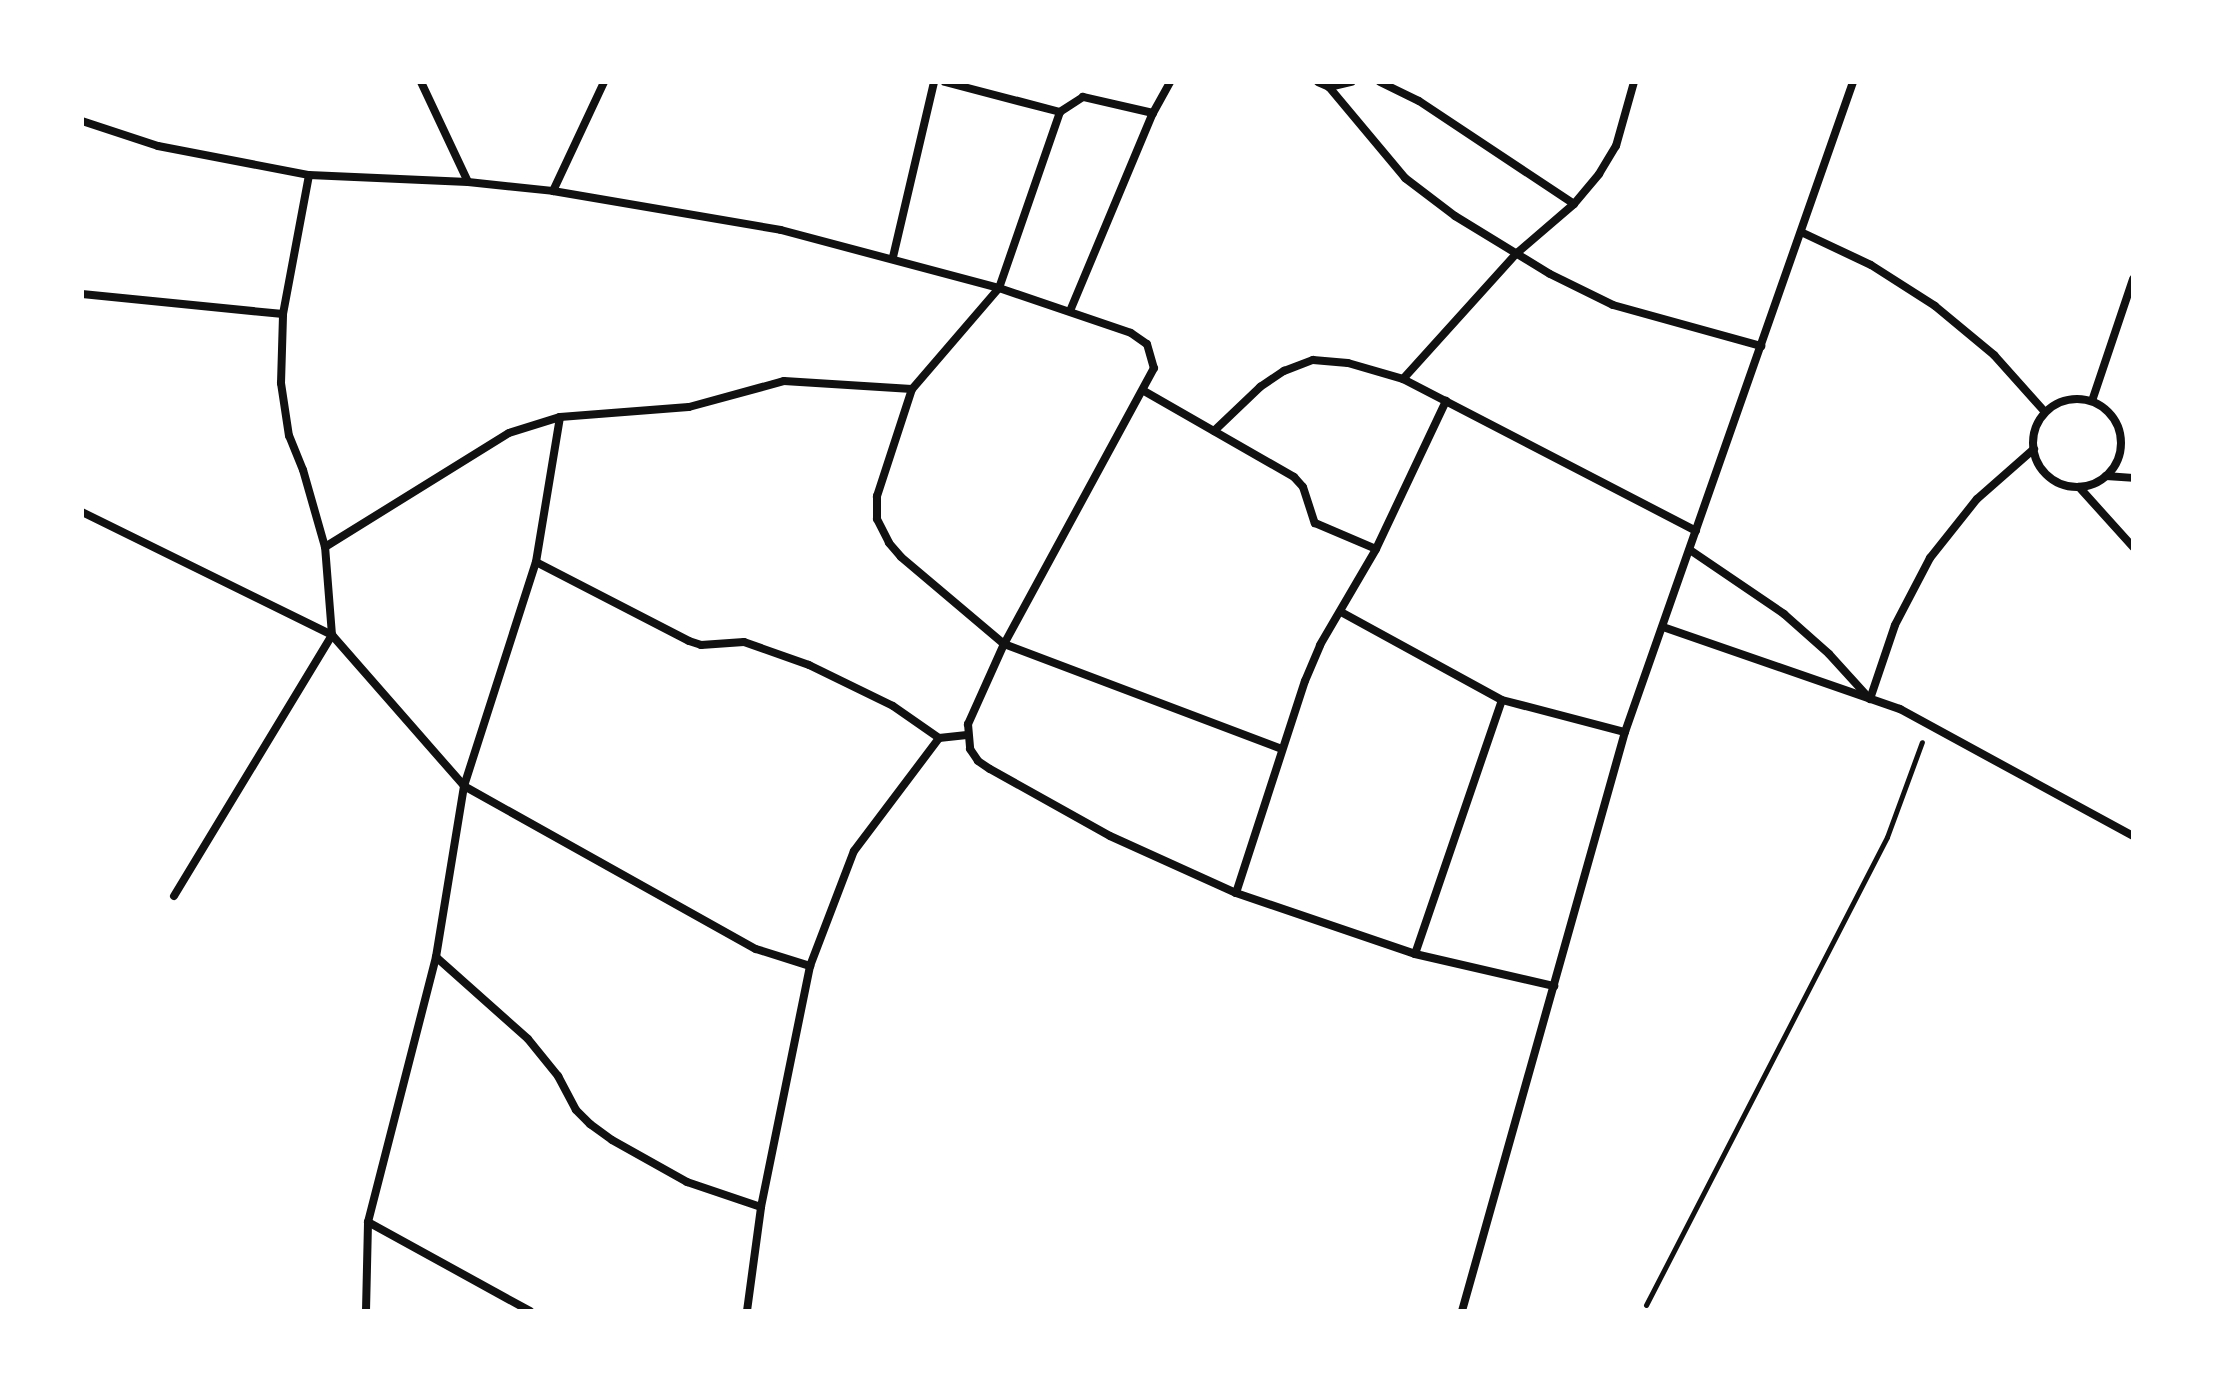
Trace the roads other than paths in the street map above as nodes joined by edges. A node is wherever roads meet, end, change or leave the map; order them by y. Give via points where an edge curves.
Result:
1 (421, 82) edge
2 (604, 82) edge
3 (934, 82) edge
4 (945, 82) edge
5 (1170, 82) edge
6 (1318, 82) edge
7 (1351, 82) edge
8 (1380, 82) edge
9 (1634, 82) edge
10 (1853, 82) edge
11 (1329, 87) junction
12 (1060, 112) junction
13 (1153, 113) junction
14 (82, 121) edge
15 (309, 175) junction
16 (468, 182) junction
17 (553, 191) junction
18 (1574, 204) junction
19 (1801, 232) junction
20 (1517, 253) junction
21 (893, 257) junction
22 (2133, 279) edge
23 (999, 288) junction
24 (82, 294) edge
25 (1070, 311) junction
26 (283, 314) junction
27 (1761, 346) junction
28 (1403, 379) junction
29 (912, 389) junction
30 (1144, 391) junction
31 (1446, 401) junction
32 (2092, 401) junction
33 (2045, 412) junction
34 (560, 417) junction
35 (1214, 431) junction
36 (2034, 449) junction
37 (2106, 476) junction
38 (2133, 478) edge
39 (2079, 487) junction
40 (82, 512) edge
41 (1696, 531) junction
42 (325, 547) junction
43 (2133, 547) edge
44 (1376, 549) junction
45 (1690, 550) junction
46 (536, 562) junction
47 (1341, 612) junction
48 (1663, 627) junction
49 (332, 635) junction
50 (1004, 644) junction
51 (1870, 699) junction
52 (1502, 700) junction
53 (1625, 732) junction
54 (967, 735) junction
55 (939, 738) junction
56 (1282, 749) junction
57 (464, 786) junction
58 (2133, 836) edge
59 (1236, 893) junction
60 (174, 896) dead end
61 (1415, 954) junction
62 (436, 957) junction
63 (810, 966) junction
64 (1554, 986) junction
65 (761, 1207) junction
66 (368, 1222) junction
67 (366, 1311) edge
68 (530, 1311) edge
69 (747, 1311) edge
70 (1462, 1311) edge

1 - 16 street
2 - 17 street
3 - 21 street
4 - 12 street
5 - 13 street
6 - 11 street
7 - 11 street
8 - 18 street via 1419,101
9 - 18 street via 1616,146
10 - 19 street
11 - 20 street via 1405,178
12 - 13 street via 1083,97
12 - 23 street
13 - 25 street
14 - 15 street via 158,146
15 - 16 street
15 - 26 street
16 - 17 street
17 - 21 street via 710,216
18 - 20 street
19 - 27 street
19 - 33 street via 1871,265 1935,306 1994,355
20 - 27 street via 1613,305
20 - 28 street
21 - 23 street
22 - 32 street
23 - 25 street
23 - 29 street
24 - 26 street
25 - 30 street via 1147,344 1154,368
26 - 42 street via 281,383 289,436
27 - 41 street
28 - 31 street
28 - 35 street via 1348,363 1313,360 1260,387
29 - 34 street via 784,381 689,407
29 - 50 street via 877,496 877,519 901,557
30 - 35 street
30 - 50 street
31 - 41 street
31 - 44 street
32 - 33 street via 2067,399
32 - 37 street via 2113,416 2122,441 2115,466
33 - 36 street
34 - 42 street via 509,433
34 - 46 street
35 - 44 street via 1294,477 1303,487 1315,523
36 - 39 street via 2045,472
36 - 51 street via 1977,499 1930,558 1895,625
37 - 38 street
37 - 39 street
39 - 43 street
40 - 49 street
41 - 45 street
42 - 49 street
44 - 47 street
45 - 48 street
45 - 51 street via 1784,614
46 - 55 street via 689,641 744,642 809,665 893,706
46 - 57 street
47 - 52 street
47 - 56 street via 1305,681
48 - 51 street
48 - 53 street
49 - 57 street
49 - 60 street
50 - 54 street
50 - 56 street
51 - 58 street via 1930,723
52 - 53 street
52 - 61 street
53 - 64 street
54 - 55 street
54 - 59 street via 978,761 990,769 1110,836
55 - 63 street via 854,851
56 - 59 street
57 - 62 street
57 - 63 street via 756,949
59 - 61 street
61 - 64 street
62 - 65 street via 528,1039 590,1124 687,1182
62 - 66 street
63 - 65 street
64 - 70 street
65 - 69 street
66 - 67 street
66 - 68 street

